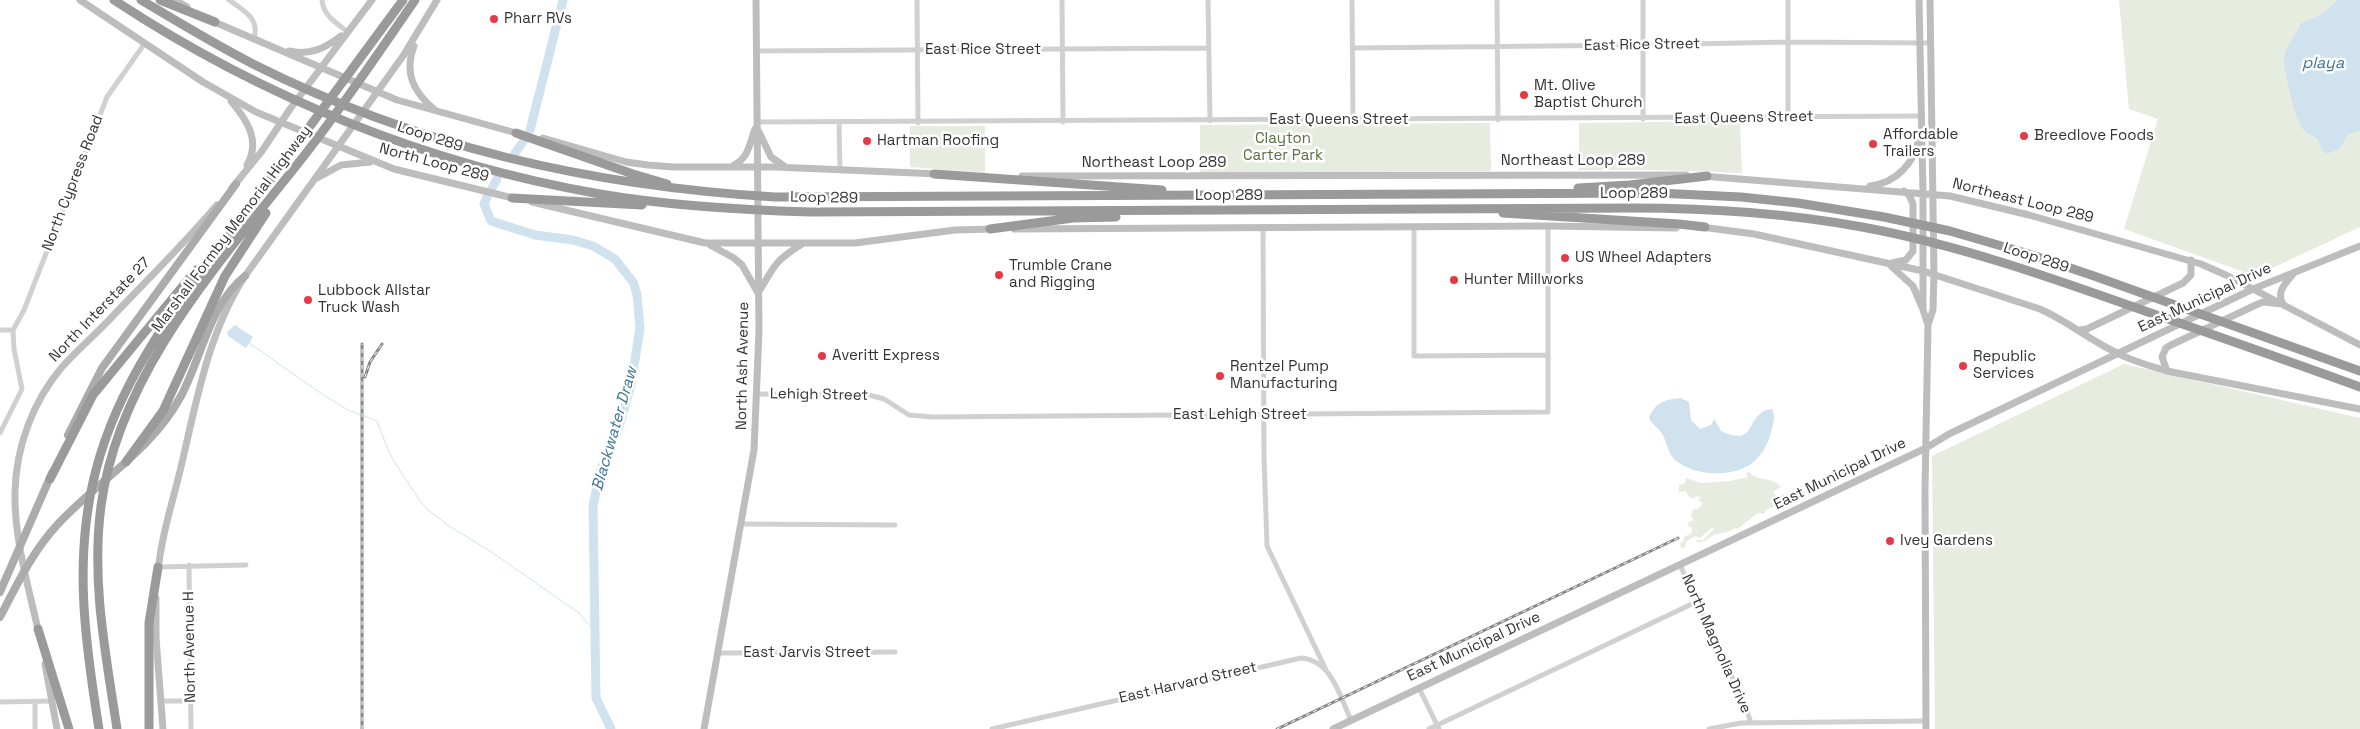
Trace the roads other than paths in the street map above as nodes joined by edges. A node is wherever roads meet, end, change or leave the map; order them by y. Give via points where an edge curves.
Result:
1 (80, 0) edge
2 (114, 0) edge
3 (141, 0) edge
4 (160, 0) edge
5 (175, 0) edge
6 (228, 0) edge
7 (322, 0) edge
8 (372, 0) edge
9 (403, 0) edge
10 (415, 0) edge
11 (437, 0) edge
12 (756, 0) edge
13 (917, 0) edge
14 (1062, 0) edge
15 (1208, 0) edge
16 (1352, 0) edge
17 (1497, 0) edge
18 (1643, 0) edge
19 (1788, 0) edge
20 (1919, 0) edge
21 (1930, 0) edge
22 (215, 22) junction
23 (348, 32) junction
24 (418, 34) junction
25 (254, 39) junction
26 (1788, 42) junction
27 (1919, 42) junction
28 (145, 43) junction
29 (1931, 43) junction
30 (1498, 46) junction
31 (1643, 46) junction
32 (274, 48) junction
33 (1209, 48) junction
34 (1352, 48) junction
35 (1062, 49) junction
36 (917, 50) junction
37 (757, 51) junction
38 (320, 68) junction
39 (378, 92) junction
40 (228, 97) junction
41 (1931, 101) junction
42 (437, 112) junction
43 (1921, 116) junction
44 (1788, 118) junction
45 (1643, 119) junction
46 (1353, 120) junction
47 (1498, 120) junction
48 (1210, 121) junction
49 (281, 122) junction
50 (918, 122) junction
51 (1062, 122) junction
52 (757, 123) junction
53 (839, 123) junction
54 (516, 133) junction
55 (337, 146) junction
56 (309, 150) junction
57 (377, 163) junction
58 (731, 167) junction
59 (758, 167) junction
60 (786, 167) junction
61 (840, 170) junction
62 (934, 174) junction
63 (1707, 176) junction
64 (313, 181) junction
65 (236, 184) junction
66 (1858, 188) junction
67 (1904, 191) junction
68 (1924, 193) junction
69 (1439, 194) junction
70 (1934, 194) junction
71 (731, 195) junction
72 (1254, 195) junction
73 (512, 198) junction
74 (706, 207) junction
75 (1445, 208) junction
76 (1277, 209) junction
77 (1548, 226) junction
78 (1263, 227) junction
79 (1414, 227) junction
80 (1704, 227) junction
81 (990, 229) junction
82 (226, 240) junction
83 (758, 242) junction
84 (705, 243) junction
85 (803, 244) junction
86 (2360, 246) edge
87 (2191, 260) junction
88 (1887, 264) junction
89 (1924, 271) junction
90 (2293, 273) junction
91 (1934, 275) junction
92 (245, 276) junction
93 (2253, 288) junction
94 (758, 293) junction
95 (2283, 304) junction
96 (1923, 310) junction
97 (1928, 325) junction
98 (0, 330) edge
99 (14, 330) junction
100 (2079, 330) junction
101 (2360, 345) edge
102 (2118, 354) junction
103 (1548, 356) junction
104 (2168, 371) junction
105 (2360, 371) edge
106 (2360, 386) edge
107 (758, 394) junction
108 (2360, 409) edge
109 (904, 413) joint
110 (1264, 414) junction
111 (0, 433) edge
112 (1926, 448) junction
113 (126, 462) junction
114 (50, 479) junction
115 (742, 524) junction
116 (896, 526) dead end
117 (189, 565) junction
118 (1680, 565) junction
119 (158, 566) junction
120 (246, 566) dead end
121 (0, 592) edge
122 (1696, 602) junction
123 (0, 616) edge
124 (38, 629) junction
125 (895, 652) dead end
126 (719, 653) junction
127 (1326, 670) junction
128 (1419, 688) junction
129 (161, 701) junction
130 (190, 701) junction
131 (0, 702) edge
132 (35, 702) junction
133 (52, 702) junction
134 (1351, 720) junction
135 (1751, 723) junction
136 (1926, 725) edge
137 (1438, 727) edge
138 (35, 729) edge
139 (57, 729) edge
140 (69, 729) edge
141 (99, 729) edge
142 (117, 729) edge
143 (149, 729) edge
144 (163, 729) edge
145 (191, 729) edge
146 (704, 729) edge
147 (992, 729) edge
148 (1333, 729) edge
149 (1429, 729) edge
150 (1709, 729) edge

1 - 28 main road, North Loop 289
2 - 74 highway, Loop 289 via 206,56 285,96 366,130 531,180 600,194
3 - 71 highway, Loop 289 via 215,44 292,82 379,119 478,151 567,172 641,185
4 - 22 highway
5 - 22 main road
6 - 25 street via 252,17 256,24
7 - 23 street via 328,16
8 - 23 main road, North Interstate 27
9 - 82 highway, Marshall Formby Memorial Highway
10 - 56 highway, Marshall Formby Memorial Highway
11 - 24 main road
12 - 37 main road, North Ash Avenue
13 - 36 street
14 - 35 street
15 - 33 street
16 - 34 street
17 - 30 street
18 - 31 street
19 - 26 street
20 - 27 main road
21 - 29 main road
22 - 25 main road
23 - 32 main road via 312,52
23 - 38 main road, North Interstate 27
24 - 39 main road
24 - 42 main road via 410,57 410,76 415,90
25 - 32 main road
26 - 27 street, East Rice Street
26 - 31 street, East Rice Street
26 - 44 street
27 - 29 street, East Rice Street
27 - 43 main road
28 - 40 main road, North Loop 289
28 - 99 street, North Cypress Road via 107,97
29 - 41 main road
30 - 31 street, East Rice Street
30 - 34 street, East Rice Street
30 - 47 street
31 - 45 street
32 - 38 main road
33 - 35 street, East Rice Street
33 - 48 street
34 - 46 street
35 - 36 street, East Rice Street
35 - 51 street
36 - 37 street, East Rice Street
36 - 50 street
37 - 52 main road, North Ash Avenue
38 - 39 main road
38 - 49 main road, North Interstate 27
39 - 42 main road
39 - 55 main road
40 - 49 main road, North Loop 289
40 - 65 main road via 247,123 252,139 250,159
41 - 43 main road
41 - 70 main road
42 - 54 main road
43 - 44 street, East Queens Street
43 - 66 main road via 1917,147 1907,167 1898,176
43 - 68 main road
44 - 45 street, East Queens Street
45 - 47 street, East Queens Street
46 - 47 street, East Queens Street
46 - 48 street, East Queens Street
48 - 51 street, East Queens Street
49 - 55 main road, North Loop 289
49 - 65 main road, North Interstate 27
50 - 51 street, East Queens Street
50 - 53 street, East Queens Street
52 - 53 street, East Queens Street
52 - 58 main road via 747,154
52 - 59 main road, North Ash Avenue
52 - 60 main road via 767,151
53 - 61 street
54 - 58 main road via 633,163
54 - 71 highway via 659,182
55 - 57 main road, North Loop 289
55 - 64 main road
56 - 113 highway via 225,276 163,411
56 - 142 highway, Marshall Formby Memorial Highway via 216,268 171,332 134,396 116,442 101,507 97,567 100,620
57 - 64 main road via 341,165
57 - 73 main road, North Loop 289 via 416,176
58 - 59 main road
59 - 60 main road, Northeast Loop 289
59 - 83 main road, North Ash Avenue
60 - 61 main road, Northeast Loop 289
61 - 62 main road, Northeast Loop 289
62 - 63 main road, Northeast Loop 289
62 - 72 highway
63 - 66 main road, Northeast Loop 289
63 - 69 highway via 1630,184
64 - 92 main road
65 - 114 main road via 95,379
65 - 124 main road, North Interstate 27 via 184,244 77,351 49,384 36,406 16,475 15,515
66 - 67 main road, Northeast Loop 289
67 - 68 main road, Northeast Loop 289
67 - 88 main road via 1913,204 1913,251 1906,260
68 - 70 main road, Northeast Loop 289
68 - 89 main road
69 - 72 highway, Loop 289
69 - 105 highway, Loop 289 via 1712,195 1798,202 1902,220 2029,254
70 - 87 main road, Northeast Loop 289 via 1976,201
70 - 91 main road
71 - 72 highway, Loop 289
73 - 74 highway
73 - 84 main road, North Loop 289
74 - 76 highway, Loop 289 via 811,212
75 - 76 highway, Loop 289
75 - 80 highway
75 - 106 highway, Loop 289 via 1714,210 1815,220 1902,235 2014,264
76 - 81 highway via 1073,218
77 - 79 main road
77 - 80 main road
77 - 103 street
78 - 79 main road
78 - 81 main road
78 - 110 street
79 - 103 street via 1414,356
80 - 88 main road via 1754,234
81 - 85 main road via 934,232 855,243
82 - 114 highway via 211,252 101,385
82 - 141 highway, Marshall Formby Memorial Highway via 137,368 106,435 95,472 82,572 83,621
83 - 84 main road, North Loop 289
83 - 85 main road
83 - 94 main road, North Ash Avenue
84 - 94 main road via 742,265
85 - 94 main road via 772,267
86 - 90 main road, East Municipal Drive
87 - 93 main road, Northeast Loop 289
87 - 100 main road via 2192,272 2187,281
88 - 89 main road
88 - 96 main road via 1913,286
89 - 91 main road
89 - 96 main road
90 - 93 main road, East Municipal Drive
90 - 95 main road via 2281,290
91 - 97 main road via 1933,310
91 - 100 main road via 2040,309
92 - 113 main road via 234,285 222,304 169,417
92 - 119 main road via 226,309 213,345
93 - 95 main road, Northeast Loop 289
93 - 102 main road, East Municipal Drive
94 - 107 main road, North Ash Avenue
95 - 101 main road, Northeast Loop 289
95 - 104 main road via 2263,302 2171,345 2162,357
96 - 97 main road
97 - 112 main road
98 - 99 street
99 - 111 street via 14,349 22,389
100 - 102 main road
102 - 104 main road
102 - 112 main road, East Municipal Drive
103 - 110 street, East Lehigh Street via 1548,412
104 - 108 main road
107 - 109 street, Lehigh Street via 868,395 884,399
107 - 115 main road, North Ash Avenue via 753,464
109 - 110 street, East Lehigh Street via 932,417
110 - 127 street via 1267,546
112 - 118 main road, East Municipal Drive
112 - 136 main road
113 - 123 main road via 67,515 34,551
114 - 121 main road
115 - 116 street
115 - 126 main road, North Ash Avenue
117 - 119 street
117 - 120 street
117 - 130 street, North Avenue H
118 - 122 street, North Magnolia Drive
118 - 128 main road, East Municipal Drive
119 - 129 main road via 156,638
119 - 143 highway via 149,629
122 - 135 street, North Magnolia Drive
122 - 137 street
124 - 133 main road, North Interstate 27
124 - 140 highway
125 - 126 street, East Jarvis Street
126 - 146 main road, North Ash Avenue
127 - 134 street
127 - 147 street, East Harvard Street via 1311,659 1294,659
128 - 134 main road, East Municipal Drive
128 - 137 street
129 - 130 street
129 - 144 main road
130 - 145 street, North Avenue H
131 - 132 street
132 - 133 street
132 - 138 street
133 - 139 main road, North Interstate 27
134 - 148 main road, East Municipal Drive
135 - 136 street
135 - 150 street
137 - 149 street

